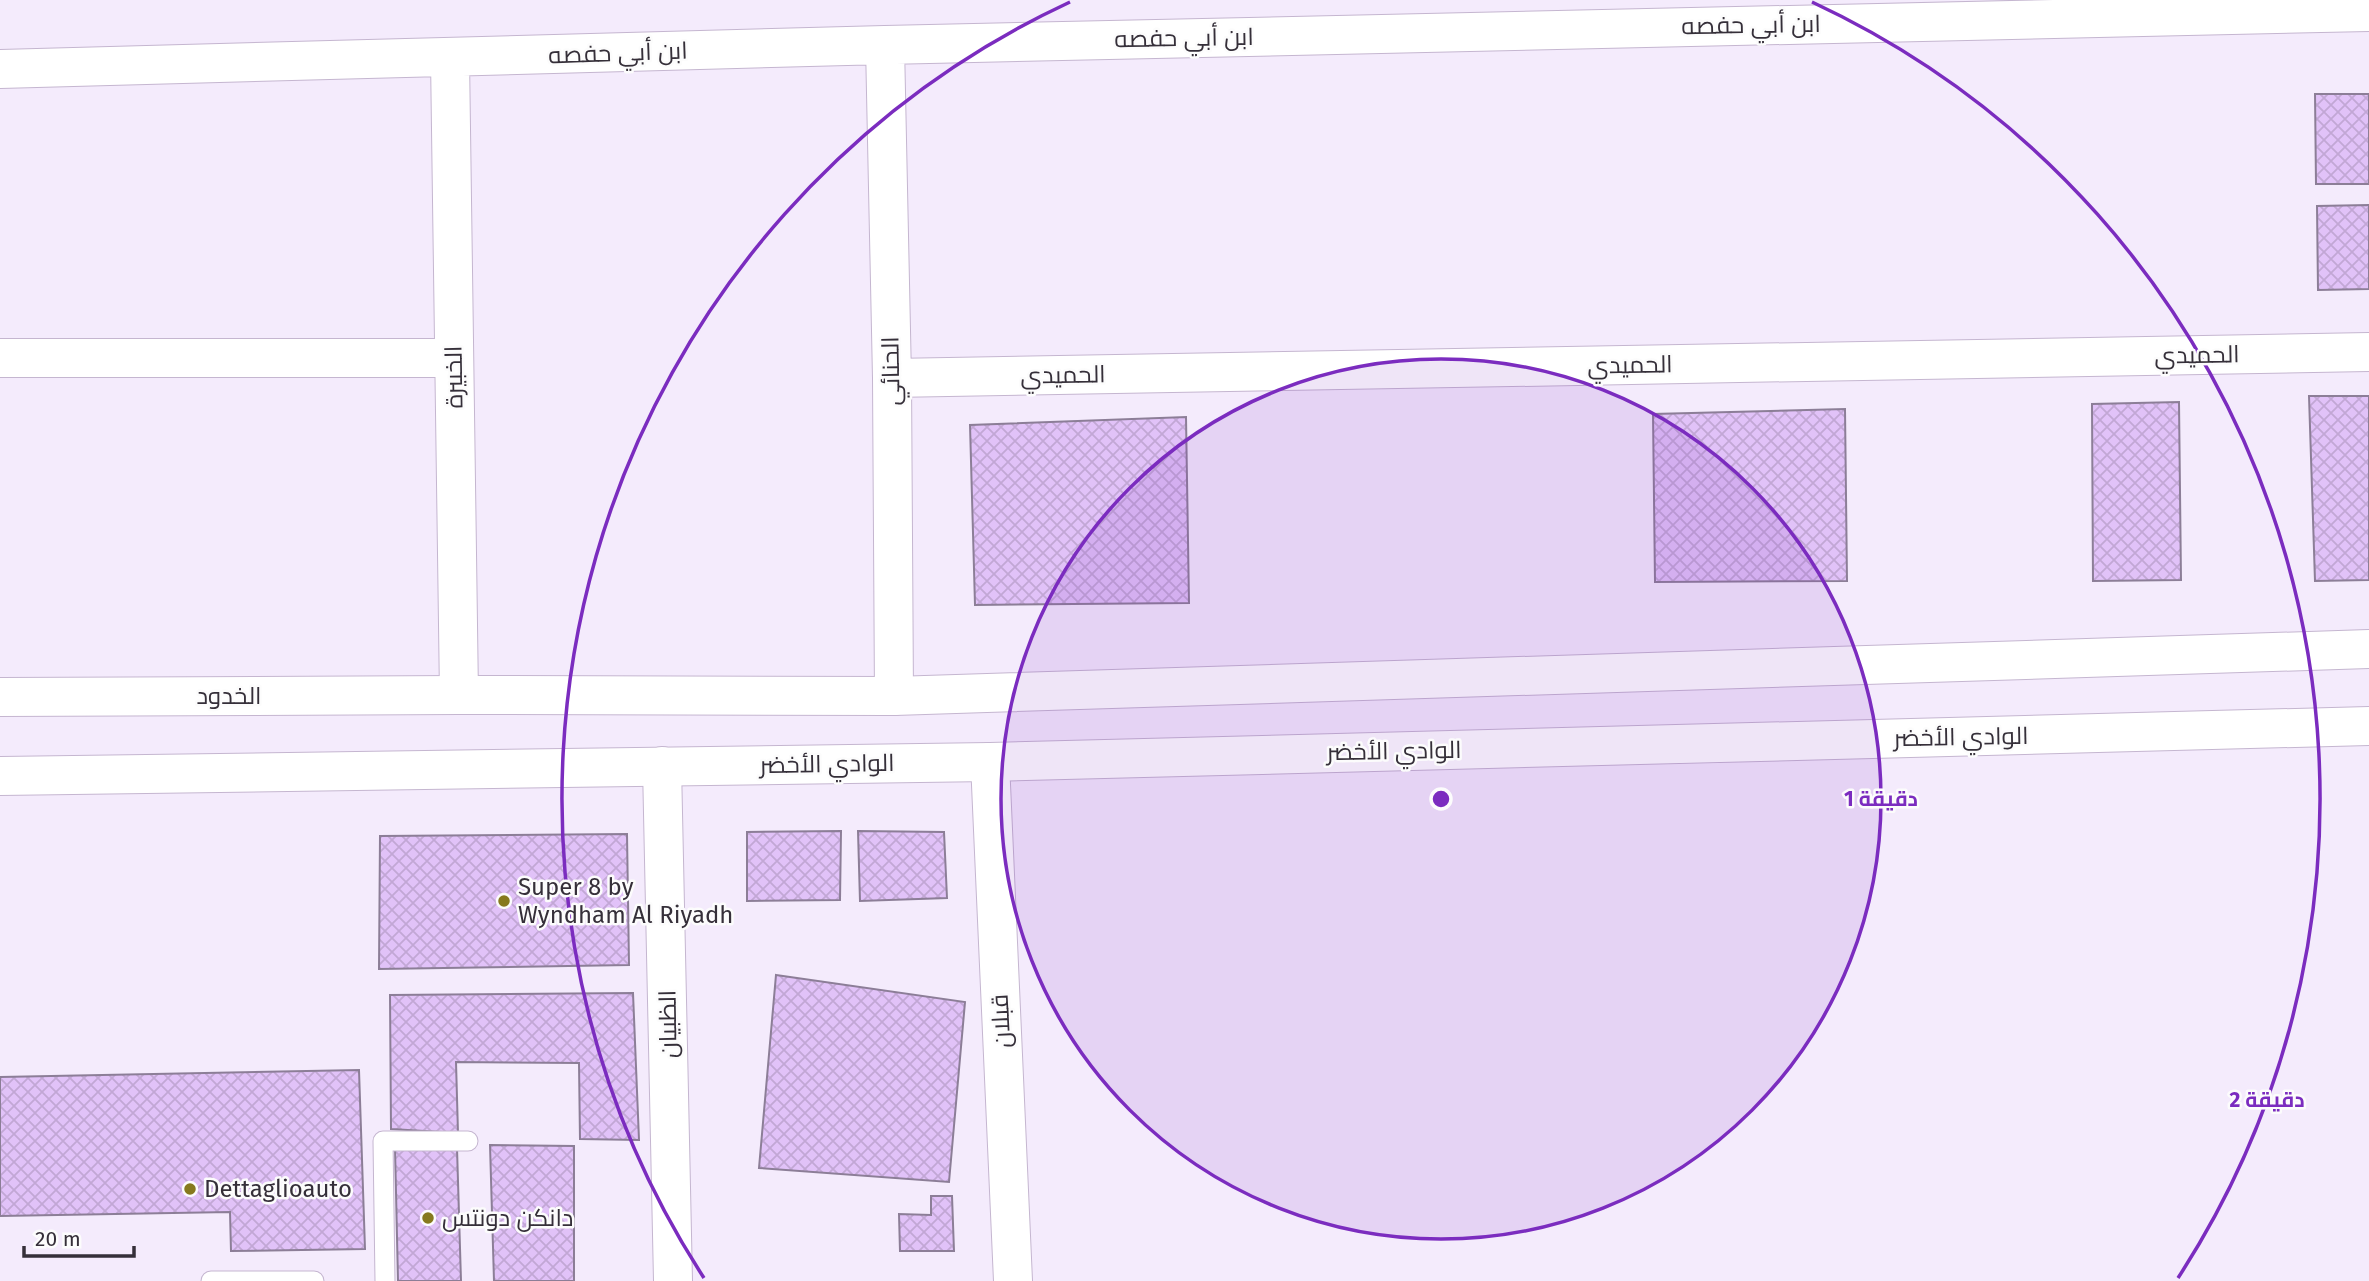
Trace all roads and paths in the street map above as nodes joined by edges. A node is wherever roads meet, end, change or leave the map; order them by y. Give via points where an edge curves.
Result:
1 (2369, 12) edge
2 (885, 45) junction
3 (450, 58) junction
4 (0, 69) edge
5 (2369, 352) edge
6 (0, 358) edge
7 (454, 358) junction
8 (892, 378) junction
9 (2369, 649) edge
10 (459, 695) junction
11 (894, 696) junction
12 (0, 697) edge
13 (2369, 726) edge
14 (990, 762) junction
15 (662, 766) junction
16 (0, 776) edge
17 (468, 1141) dead end
18 (211, 1281) edge
19 (258, 1281) edge
20 (314, 1281) edge
21 (385, 1281) edge
22 (673, 1281) edge
23 (1013, 1281) edge

1 - 2 street, ابن أبي حفصه
2 - 3 street, ابن أبي حفصه
2 - 8 street, الحنائي
3 - 4 street, ابن أبي حفصه
3 - 7 street, الخبيرة
5 - 8 street, الحميدي
6 - 7 street
7 - 10 street, الخبيرة
8 - 11 street, الحنائي
9 - 11 street
10 - 11 street
10 - 12 street, الخدود
13 - 14 street, الوادي الأخضر
14 - 15 street, الوادي الأخضر
14 - 23 street, قبلان
15 - 16 street, الوادي الأخضر
15 - 22 street, الظبيان
17 - 21 lane via 383,1141
18 - 19 lane
19 - 20 lane

